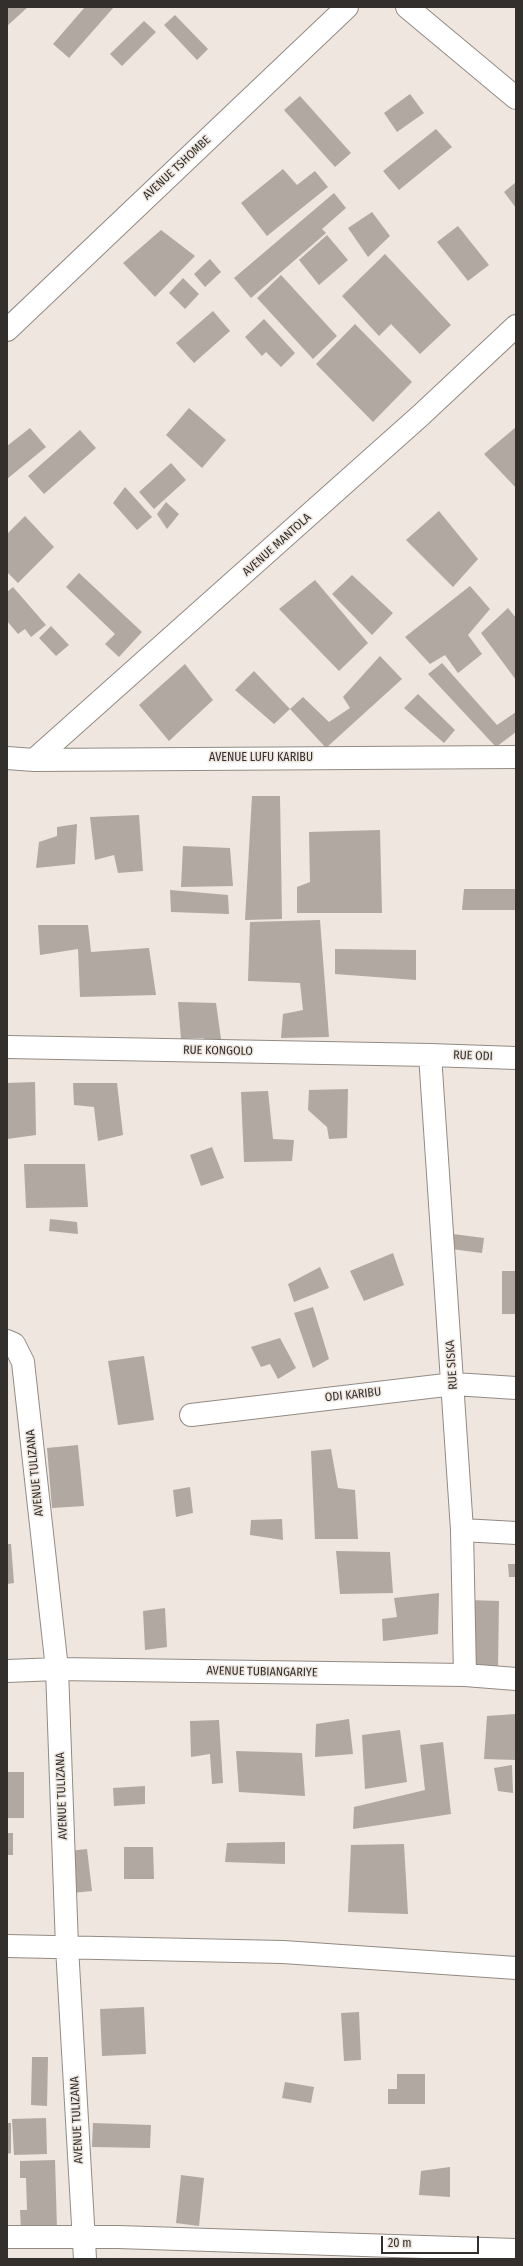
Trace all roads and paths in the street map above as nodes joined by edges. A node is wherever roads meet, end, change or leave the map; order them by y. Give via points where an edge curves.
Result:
1 (347, 7) edge
2 (406, 7) edge
3 (516, 98) edge
4 (516, 326) edge
5 (7, 330) edge
6 (512, 753) edge
7 (7, 758) edge
8 (34, 760) junction
9 (7, 1047) edge
10 (430, 1054) junction
11 (516, 1058) edge
12 (7, 1342) edge
13 (454, 1384) junction
14 (516, 1388) edge
15 (191, 1415) dead end
16 (462, 1530) junction
17 (516, 1533) edge
18 (57, 1669) junction
19 (7, 1671) edge
20 (465, 1675) junction
21 (516, 1678) edge
22 (7, 1946) edge
23 (67, 1947) junction
24 (516, 1968) edge
25 (7, 2237) edge
26 (84, 2237) junction
27 (516, 2250) edge
28 (85, 2259) edge

1 - 5 street, AVENUE TSHOMBE
2 - 3 street
4 - 8 street, AVENUE MANTOLA via 421,415
6 - 8 street, AVENUE LUFU KARIBU
7 - 8 street, AVENUE LUFU KARIBU
9 - 10 street, RUE KONGOLO
10 - 11 street, RUE ODI
10 - 13 street, RUE SISKA
12 - 18 street, AVENUE TULIZANA via 14,1344 23,1362
13 - 14 street, ODI KARIBU
13 - 15 street, ODI KARIBU
13 - 16 street, RUE SISKA
16 - 17 street
16 - 20 street, RUE SISKA
18 - 19 street, AVENUE TUBIANGARIYE
18 - 20 street, AVENUE TUBIANGARIYE
18 - 23 street, AVENUE TULIZANA
20 - 21 street, AVENUE TUBIANGARIYE
22 - 23 street
23 - 24 street via 283,1952
23 - 26 street, AVENUE TULIZANA
25 - 26 street
26 - 27 street
26 - 28 street, AVENUE TULIZANA

